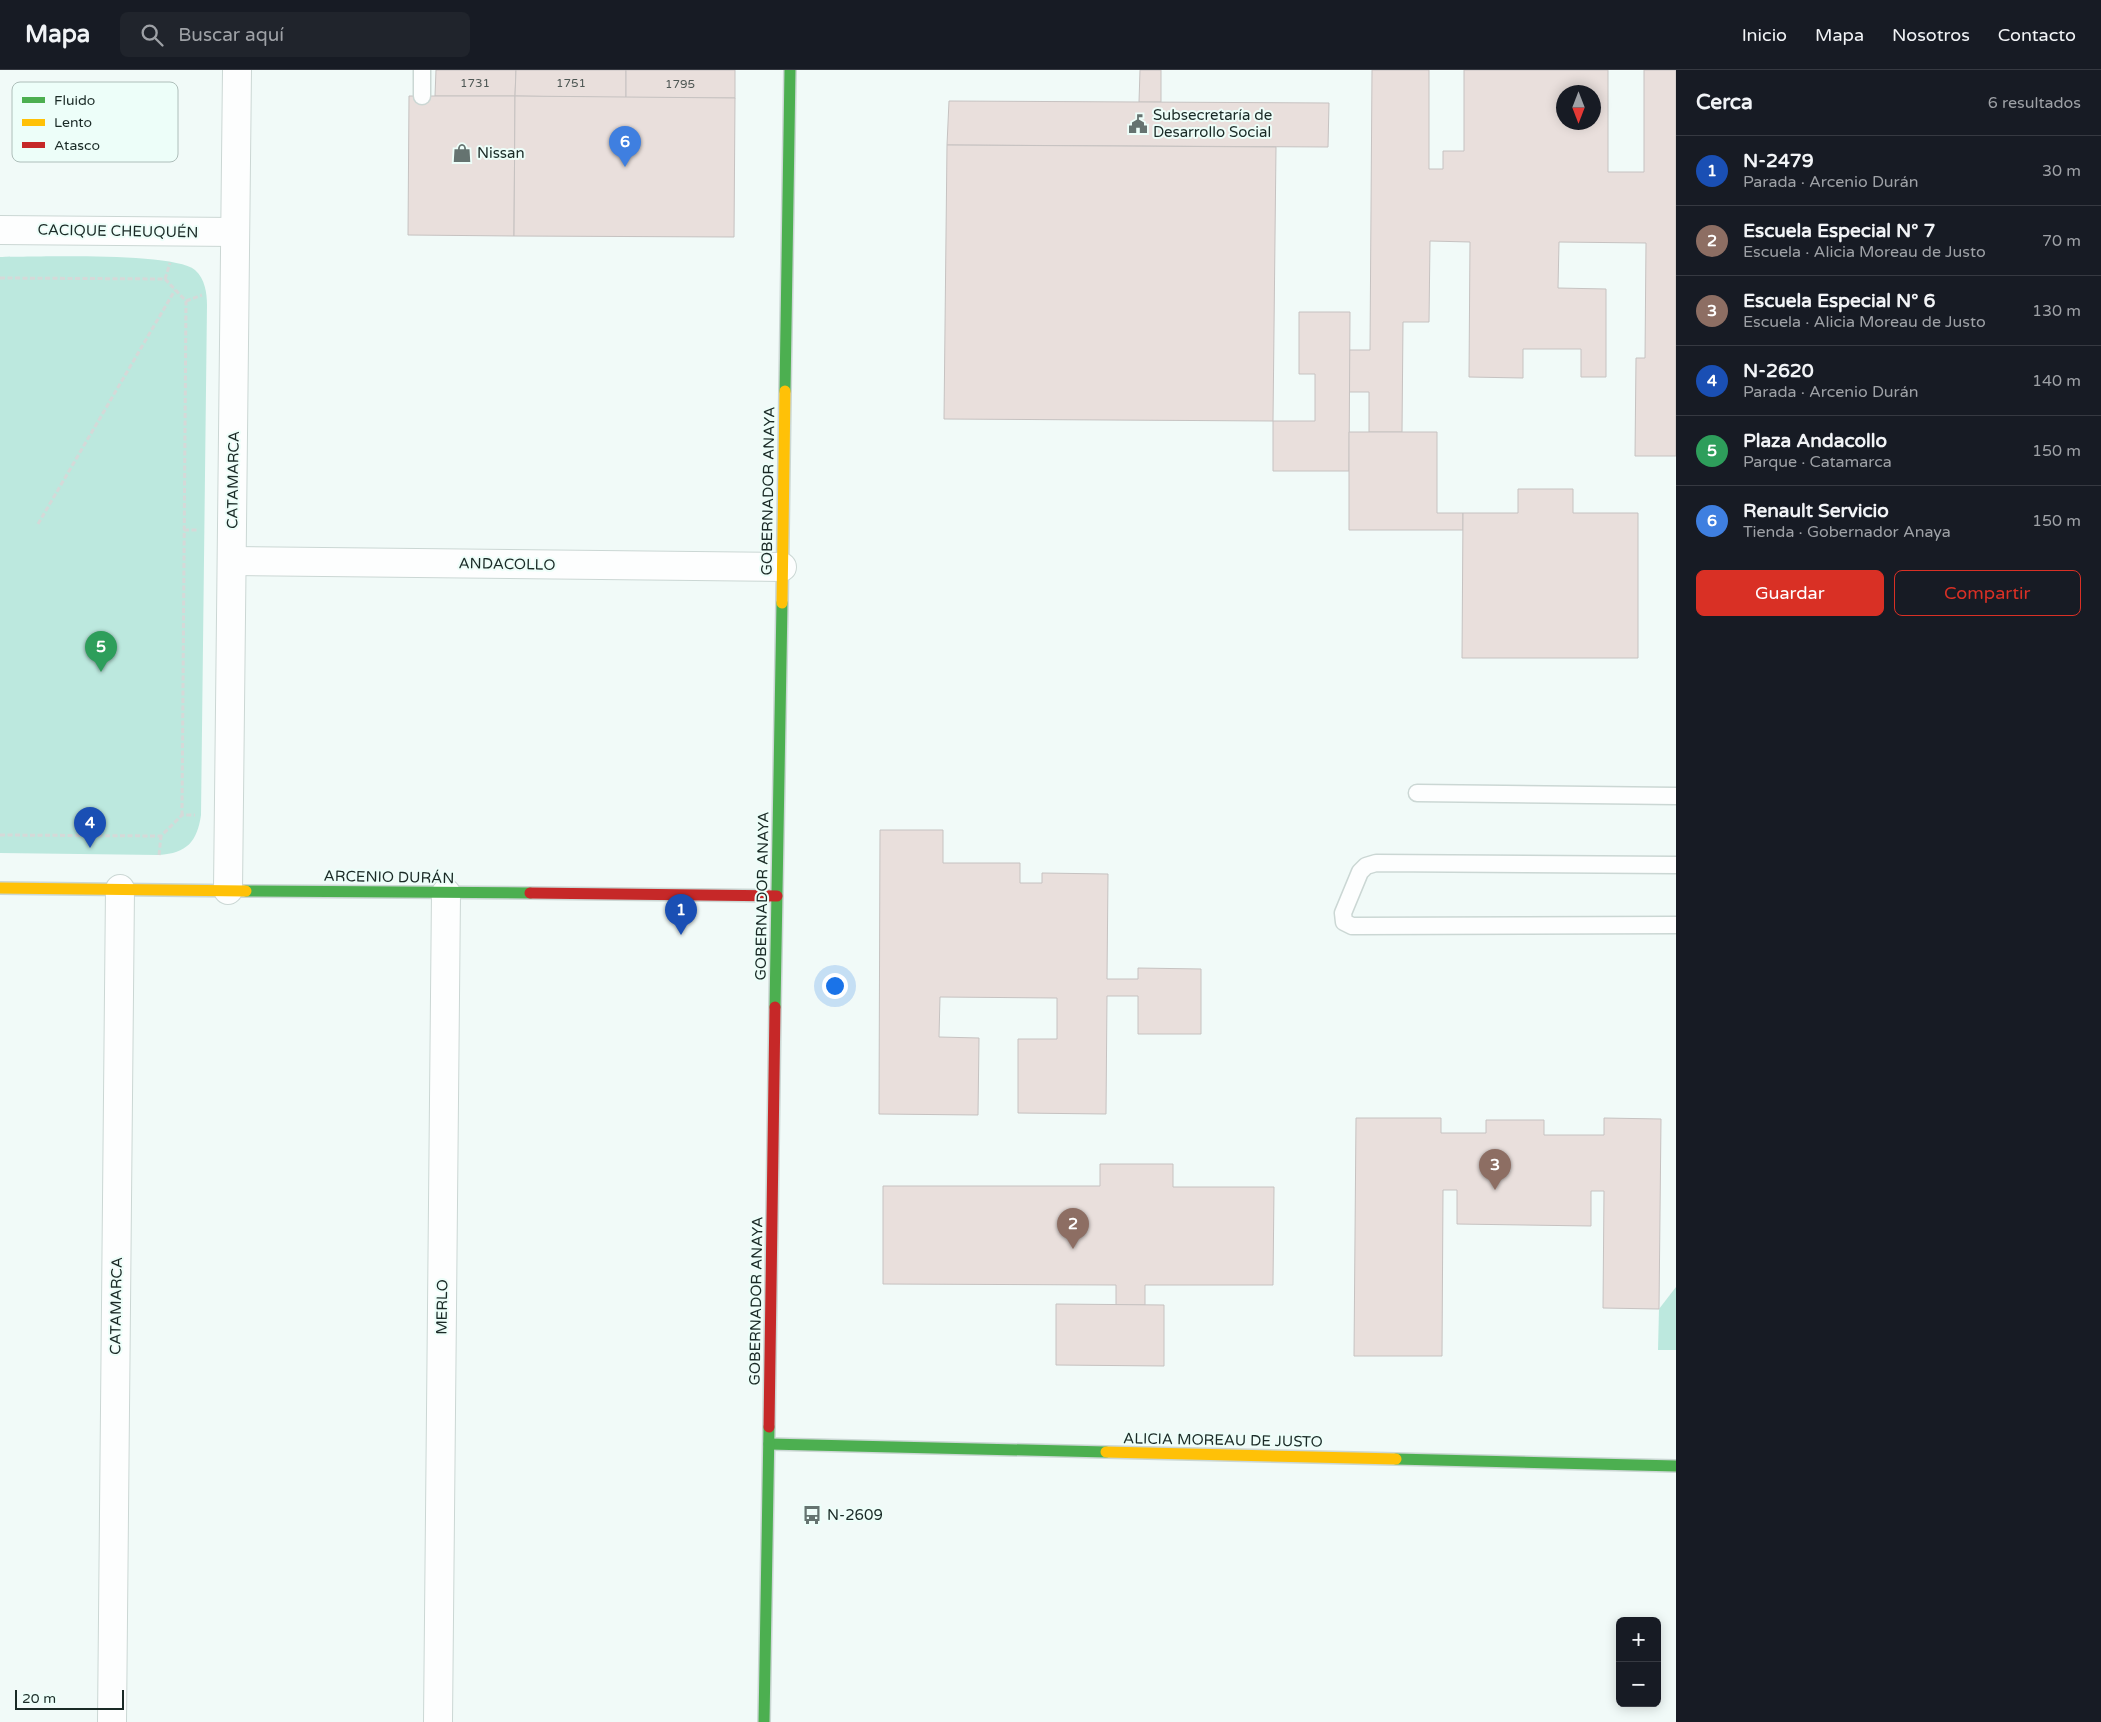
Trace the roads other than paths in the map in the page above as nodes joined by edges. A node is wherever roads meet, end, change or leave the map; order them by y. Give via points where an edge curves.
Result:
1 (237, 70) edge
2 (422, 70) edge
3 (790, 70) edge
4 (422, 96) dead end
5 (0, 230) edge
6 (235, 232) junction
7 (232, 561) junction
8 (782, 567) junction
9 (1417, 793) dead end
10 (1676, 796) edge
11 (1676, 865) edge
12 (0, 888) edge
13 (120, 889) junction
14 (228, 890) junction
15 (446, 893) junction
16 (777, 896) junction
17 (1676, 925) edge
18 (769, 1444) junction
19 (1676, 1466) edge
20 (112, 1722) edge
21 (438, 1722) edge
22 (764, 1722) edge

1 - 6 street, CATAMARCA
2 - 4 lane
3 - 8 street, GOBERNADOR ANAYA
5 - 6 street, CACIQUE CHEUQUÉN
6 - 7 street, CATAMARCA
7 - 8 street, ANDACOLLO
7 - 14 street, CATAMARCA
8 - 16 street, GOBERNADOR ANAYA
9 - 10 lane
11 - 17 lane via 1376,863 1360,872 1343,913 1344,922 1352,926
12 - 13 street, ARCENIO DURÁN
13 - 14 street, ARCENIO DURÁN
13 - 20 street, CATAMARCA
14 - 15 street, ARCENIO DURÁN
15 - 16 street, ARCENIO DURÁN
15 - 21 street, MERLO
16 - 18 street, GOBERNADOR ANAYA
18 - 19 street, ALICIA MOREAU DE JUSTO
18 - 22 street, GOBERNADOR ANAYA

